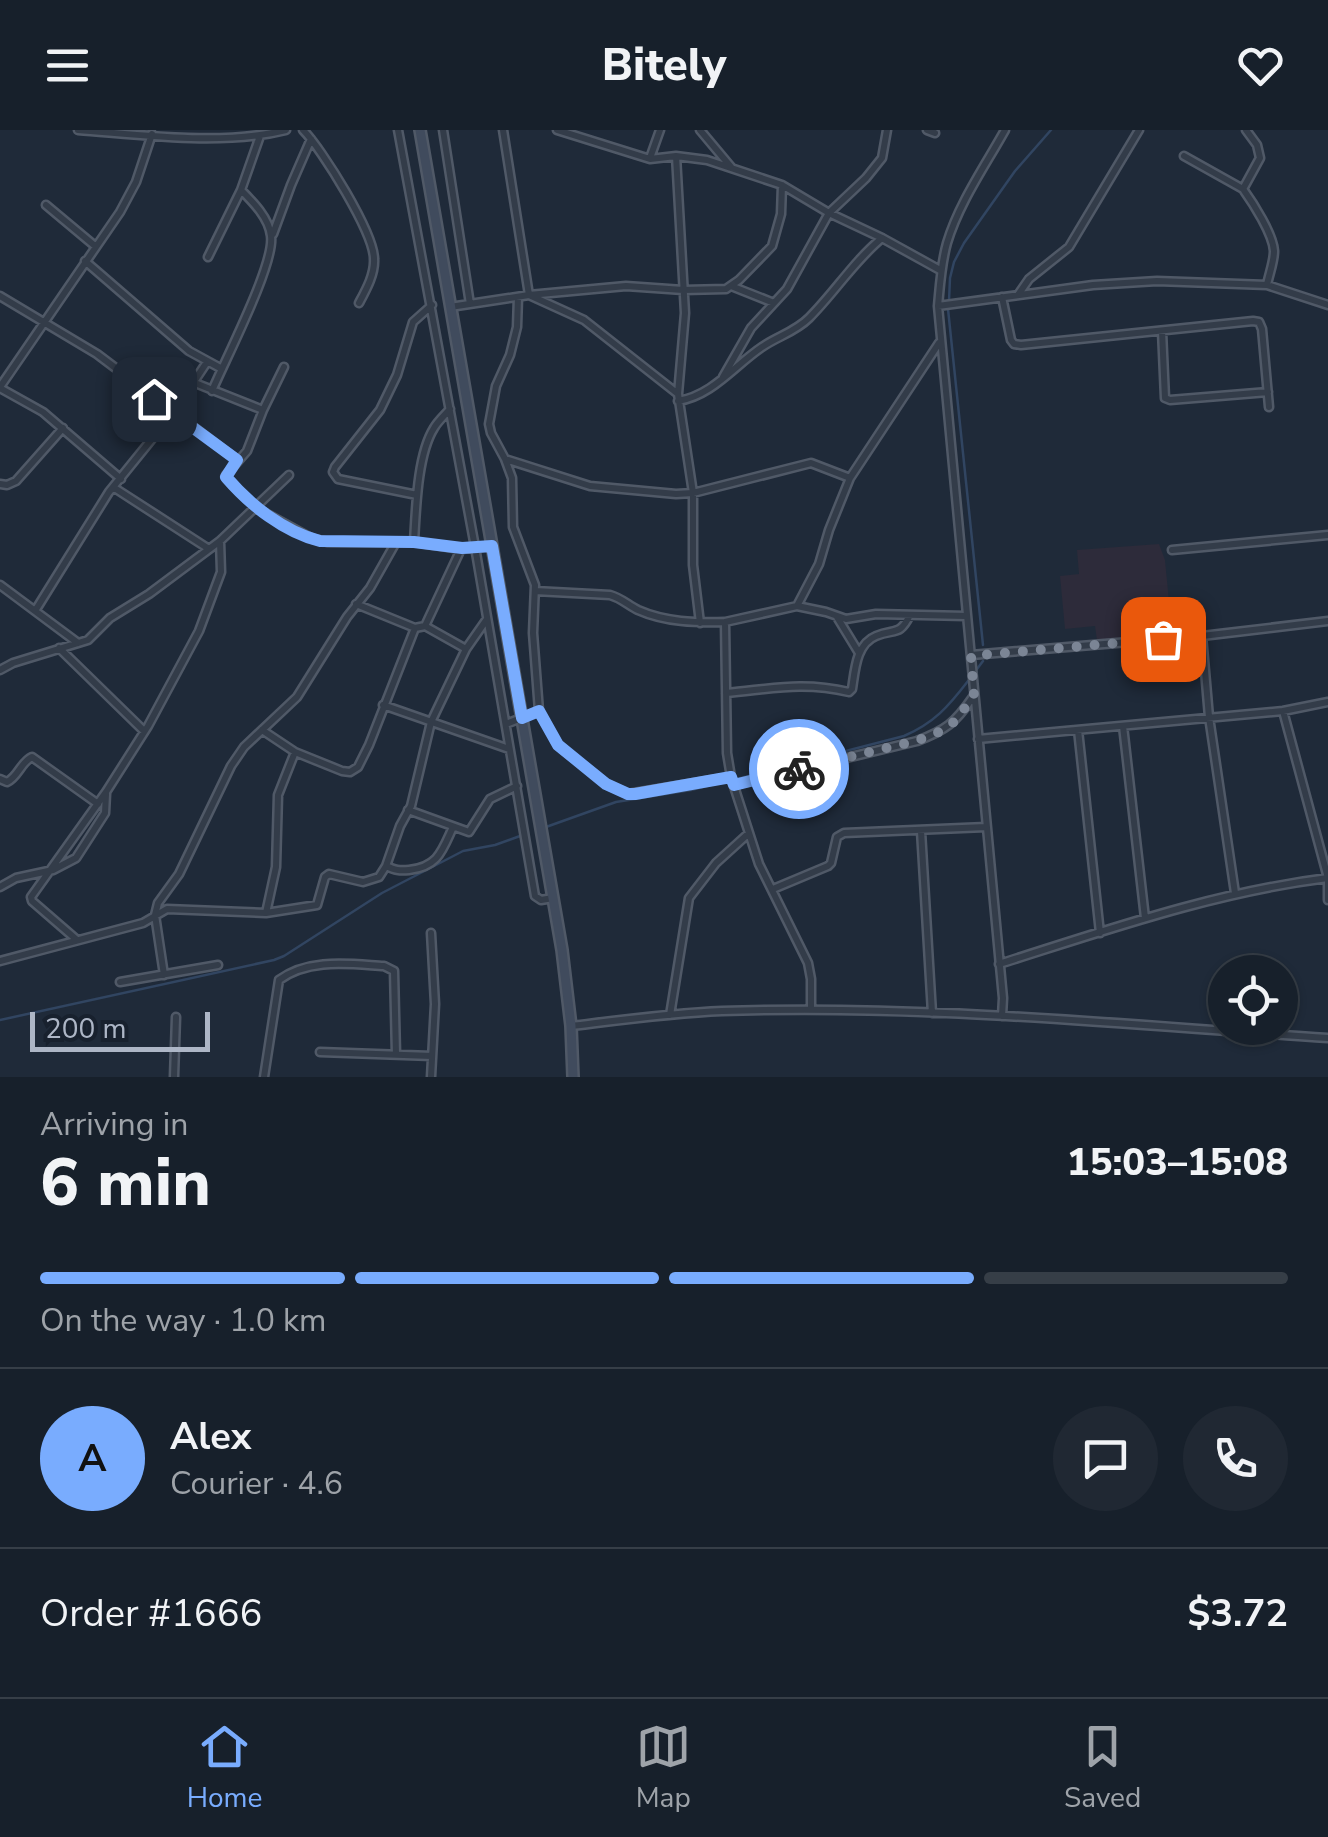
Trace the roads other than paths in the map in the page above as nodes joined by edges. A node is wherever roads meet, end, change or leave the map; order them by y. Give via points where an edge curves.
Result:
1 (78, 130) edge
2 (286, 130) edge
3 (304, 130) edge
4 (398, 130) edge
5 (420, 130) edge
6 (502, 130) edge
7 (557, 130) edge
8 (660, 130) edge
9 (700, 130) edge
10 (887, 130) edge
11 (1005, 130) edge
12 (1139, 130) edge
13 (1246, 130) edge
14 (98, 131) edge
15 (444, 131) edge
16 (152, 134) junction
17 (260, 136) junction
18 (312, 138) junction
19 (676, 156) junction
20 (1184, 156) dead end
21 (650, 160) junction
22 (733, 169) junction
23 (782, 186) junction
24 (1243, 189) junction
25 (241, 190) junction
26 (46, 205) dead end
27 (829, 213) junction
28 (272, 237) junction
29 (882, 238) junction
30 (95, 246) junction
31 (208, 257) dead end
32 (85, 261) junction
33 (941, 270) junction
34 (1267, 285) junction
35 (732, 286) junction
36 (683, 290) junction
37 (530, 295) junction
38 (1018, 295) junction
39 (0, 296) edge
40 (518, 297) junction
41 (1002, 297) junction
42 (359, 302) dead end
43 (470, 304) junction
44 (774, 304) junction
45 (432, 305) junction
46 (945, 305) junction
47 (1328, 305) edge
48 (450, 307) junction
49 (44, 320) junction
50 (1162, 330) junction
51 (940, 341) junction
52 (207, 362) junction
53 (284, 367) dead end
54 (222, 369) junction
55 (723, 378) junction
56 (194, 383) junction
57 (0, 388) edge
58 (212, 391) junction
59 (1268, 392) junction
60 (678, 398) junction
61 (1269, 407) dead end
62 (450, 408) junction
63 (263, 410) junction
64 (173, 413) junction
65 (63, 428) junction
66 (506, 459) junction
67 (237, 460) junction
68 (288, 475) dead end
69 (121, 478) junction
70 (850, 478) junction
71 (0, 484) edge
72 (114, 487) junction
73 (693, 493) junction
74 (417, 495) junction
75 (256, 508) junction
76 (1328, 535) edge
77 (220, 541) junction
78 (396, 542) junction
79 (414, 542) junction
80 (475, 546) junction
81 (492, 546) junction
82 (462, 548) junction
83 (209, 549) junction
84 (1172, 550) dead end
85 (0, 585) edge
86 (535, 592) junction
87 (356, 604) junction
88 (797, 606) junction
89 (34, 611) junction
90 (910, 615) junction
91 (966, 616) junction
92 (487, 618) junction
93 (837, 618) junction
94 (1328, 621) edge
95 (725, 622) junction
96 (700, 623) junction
97 (425, 626) junction
98 (415, 628) junction
99 (1202, 636) junction
100 (78, 643) junction
101 (60, 648) junction
102 (466, 650) junction
103 (860, 652) junction
104 (971, 656) junction
105 (0, 670) edge
106 (726, 693) junction
107 (974, 696) junction
108 (1328, 702) edge
109 (383, 705) junction
110 (1284, 710) junction
111 (539, 711) junction
112 (1208, 717) junction
113 (522, 718) junction
114 (431, 722) junction
115 (506, 724) junction
116 (1124, 726) junction
117 (262, 730) junction
118 (1078, 730) junction
119 (144, 732) junction
120 (978, 739) junction
121 (510, 749) junction
122 (295, 752) junction
123 (0, 779) edge
124 (732, 781) junction
125 (516, 786) junction
126 (106, 792) junction
127 (98, 804) junction
128 (408, 810) junction
129 (986, 827) junction
130 (453, 828) junction
131 (921, 831) junction
132 (749, 833) junction
133 (386, 866) junction
134 (53, 870) junction
135 (1328, 878) edge
136 (0, 887) edge
137 (773, 889) junction
138 (1235, 893) junction
139 (554, 898) junction
140 (1328, 900) edge
141 (266, 913) junction
142 (155, 914) junction
143 (1144, 918) junction
144 (431, 933) dead end
145 (1100, 933) junction
146 (78, 940) junction
147 (0, 961) edge
148 (999, 964) junction
149 (218, 965) dead end
150 (164, 975) junction
151 (120, 982) dead end
152 (1003, 998) junction
153 (811, 1010) junction
154 (932, 1013) junction
155 (670, 1015) junction
156 (982, 1016) junction
157 (1002, 1016) junction
158 (176, 1017) dead end
159 (571, 1026) junction
160 (1328, 1038) edge
161 (320, 1052) dead end
162 (396, 1054) junction
163 (432, 1056) junction
164 (174, 1077) edge
165 (264, 1077) edge
166 (432, 1077) edge
167 (573, 1077) edge

1 - 14 street
2 - 17 street
3 - 18 street
4 - 45 street
5 - 48 main road
6 - 37 street
7 - 21 street
8 - 21 street
9 - 22 street
10 - 27 street via 882,158
11 - 33 street via 958,215
12 - 38 street via 1070,247
13 - 24 street via 1260,158
14 - 16 street
15 - 43 street
16 - 17 street
16 - 30 street via 129,197
17 - 25 street
18 - 28 street
18 - 42 street via 340,180 375,260
19 - 21 street
19 - 22 street
19 - 36 street
20 - 24 street
22 - 23 street
23 - 27 street
23 - 35 street via 772,246
24 - 34 street via 1273,244
25 - 28 street
25 - 31 street
26 - 30 street
27 - 29 street
27 - 44 street
28 - 54 street
29 - 33 street
29 - 55 street via 806,321
30 - 32 street
32 - 49 street
32 - 52 street
33 - 46 street
34 - 38 street via 1157,281
34 - 47 street
35 - 36 street
35 - 44 street
36 - 37 street via 626,286
36 - 60 street
37 - 40 street
37 - 60 street via 584,320
38 - 41 street
39 - 49 street
40 - 43 street
40 - 66 street via 517,328 488,424
41 - 46 street
41 - 50 street via 1014,344
43 - 48 street
44 - 55 street via 751,328
45 - 62 street
45 - 74 street via 412,322 380,410 334,472 338,479
46 - 51 street
48 - 81 main road
49 - 57 street
49 - 64 street
50 - 59 street via 1259,322
50 - 59 street via 1168,399
51 - 70 street
51 - 91 street
52 - 54 street
52 - 56 street
53 - 63 street
54 - 58 street
55 - 60 street via 698,396
56 - 58 street
56 - 64 street
57 - 65 street
58 - 63 street
59 - 61 street
60 - 73 street
62 - 74 street via 426,447
62 - 80 street
63 - 67 street
64 - 67 street
64 - 69 street
65 - 69 street
65 - 71 street via 16,481
66 - 73 street via 590,486
66 - 86 street via 513,527
67 - 75 street via 226,477
68 - 75 street
69 - 72 street
70 - 73 street via 811,463
70 - 88 street
72 - 83 street
72 - 89 street
73 - 96 street
74 - 79 street
75 - 77 street
75 - 78 street via 313,540
76 - 84 street
77 - 83 street
77 - 119 street via 222,568 202,626
78 - 79 street
78 - 87 street
79 - 82 street
80 - 81 street
80 - 82 street
80 - 92 street
81 - 113 main road
82 - 97 street
83 - 100 street
85 - 89 street
86 - 96 street via 610,595 647,613
86 - 111 street
87 - 98 street
87 - 117 street via 297,697
88 - 93 street
88 - 95 street
89 - 100 street
90 - 91 street
90 - 93 street
90 - 103 street via 904,628 872,637
91 - 104 street
92 - 102 street
92 - 115 street
93 - 103 street
94 - 99 street
95 - 96 street
95 - 106 street
97 - 98 street
97 - 102 street
98 - 109 street
99 - 104 street
99 - 112 street
100 - 101 street
101 - 105 street
101 - 119 street
102 - 114 street
103 - 106 street via 849,692 792,685
104 - 107 street
106 - 124 street
107 - 120 street
107 - 124 street via 954,722 928,736
108 - 110 street
109 - 114 street
109 - 122 street via 353,771
110 - 112 street
110 - 135 street
111 - 113 street
111 - 124 street via 558,745 628,794
112 - 116 street
112 - 138 street
113 - 115 street
113 - 139 main road
114 - 121 street
114 - 128 street
115 - 121 street
116 - 118 street
116 - 143 street
117 - 122 street
117 - 142 street via 230,766
118 - 120 street
118 - 145 street
119 - 126 street
120 - 129 street
121 - 125 street
122 - 141 street via 278,795 276,867
123 - 127 street via 12,779 32,757
124 - 132 street
125 - 130 street via 490,799 469,832
125 - 139 street via 535,896
126 - 127 street
126 - 134 street via 104,813 79,855
127 - 134 street
128 - 130 street
128 - 133 street
129 - 131 street
129 - 148 street
130 - 133 street via 426,867
131 - 137 street via 844,834 828,866
131 - 154 street
132 - 137 street
132 - 155 street via 690,898
133 - 141 street via 372,881 329,874 318,904
134 - 136 street
134 - 146 street via 31,900
135 - 138 street
135 - 140 street
137 - 153 street via 808,964
138 - 143 street
139 - 159 main road
141 - 142 street via 167,908
142 - 146 street
142 - 150 street
143 - 145 street
144 - 163 street
145 - 148 street
146 - 147 street
148 - 152 street
149 - 150 street
150 - 151 street
152 - 156 street
152 - 157 street
153 - 154 street
153 - 155 street
154 - 156 street
155 - 159 street
156 - 157 street
157 - 160 street
158 - 164 street
159 - 167 main road
161 - 162 street
162 - 163 street
162 - 165 street via 394,972 384,966 316,965 278,980
163 - 166 street

